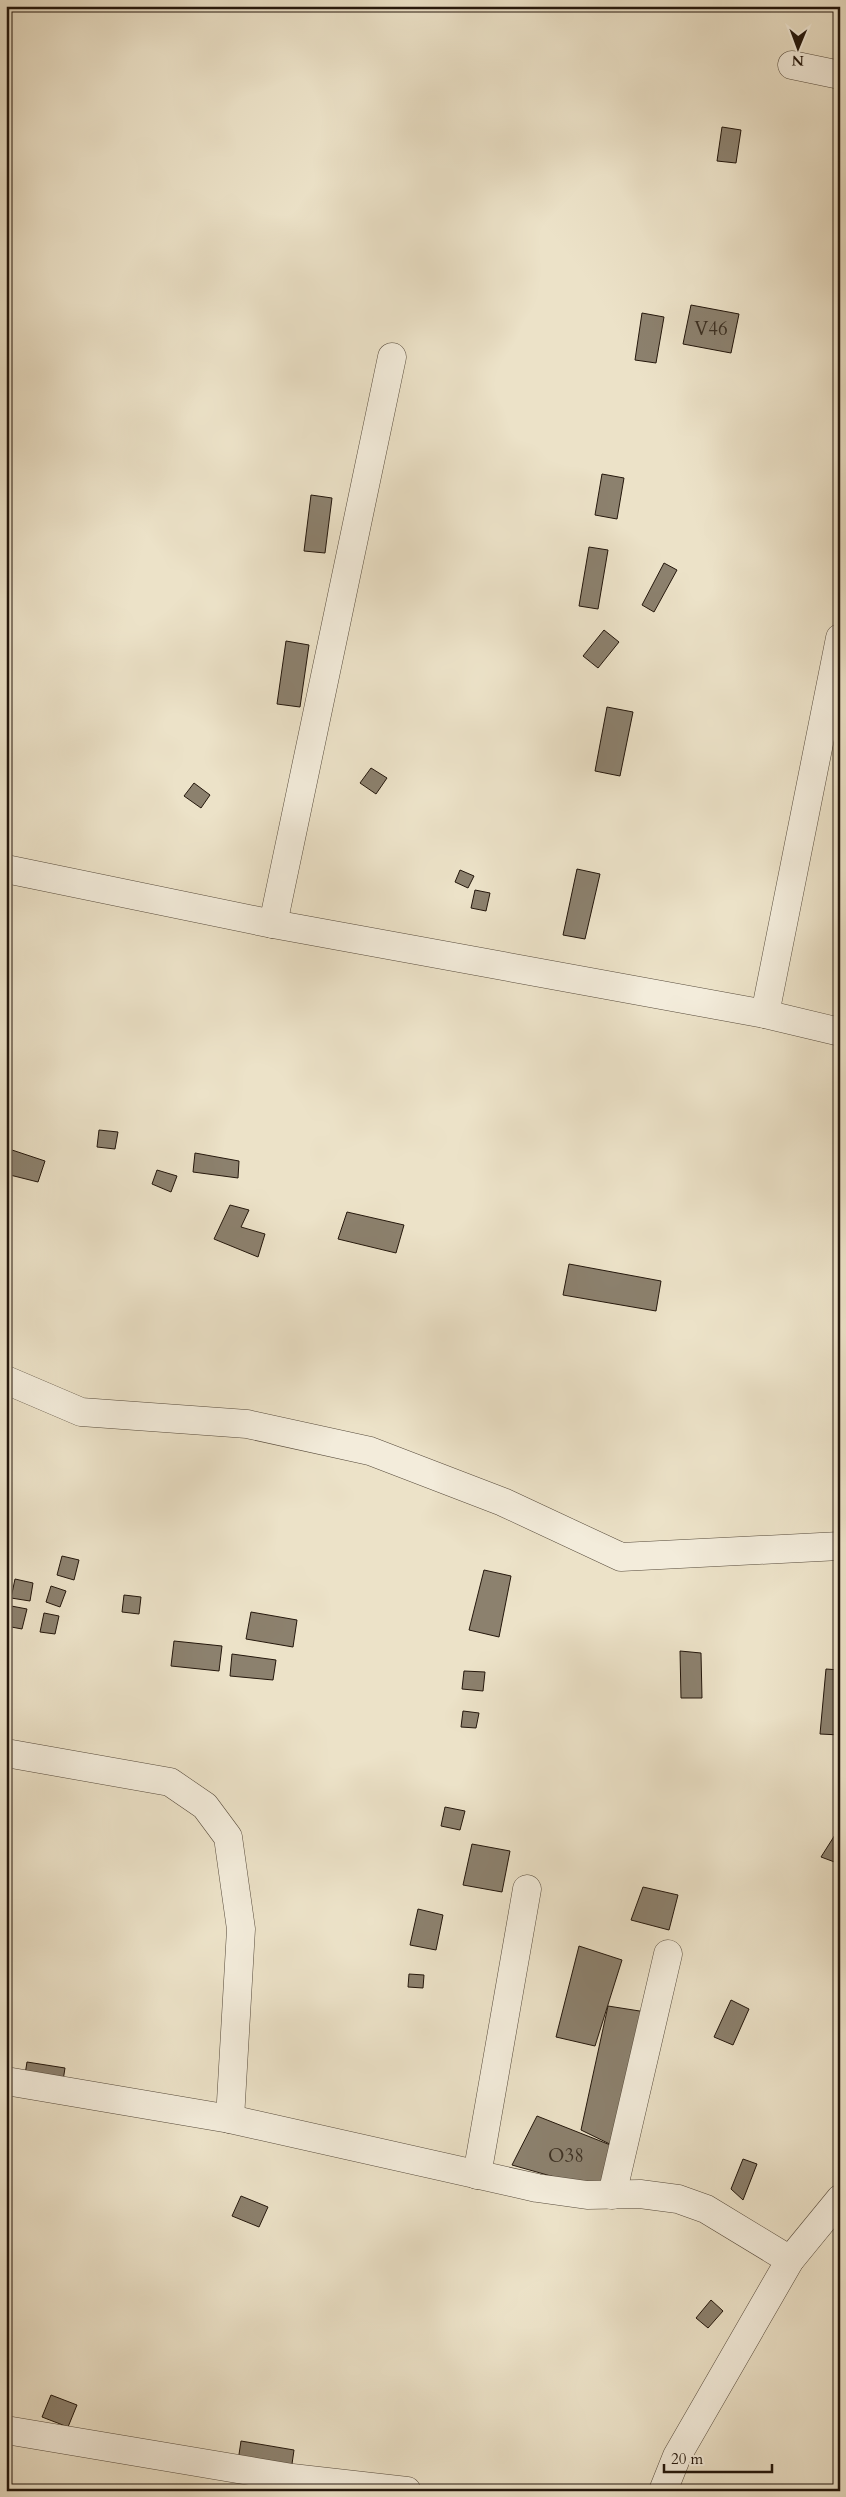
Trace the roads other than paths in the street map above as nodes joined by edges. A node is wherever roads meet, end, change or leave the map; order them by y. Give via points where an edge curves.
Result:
1 (792, 65) dead end
2 (840, 75) edge
3 (392, 357) dead end
4 (840, 638) edge
5 (10, 872) edge
6 (273, 924) junction
7 (765, 1014) junction
8 (840, 1032) edge
9 (6, 1380) edge
10 (840, 1546) edge
11 (6, 1753) edge
12 (527, 1889) dead end
13 (668, 1954) dead end
14 (6, 2081) edge
15 (230, 2119) junction
16 (476, 2175) junction
17 (612, 2195) junction
18 (840, 2200) edge
19 (790, 2260) junction
20 (6, 2430) edge
21 (407, 2491) edge
22 (663, 2491) edge

1 - 2 street
3 - 6 street
4 - 7 street
5 - 6 street
6 - 7 street
7 - 8 street
9 - 10 street via 81,1412 247,1424 370,1451 503,1502 621,1557
11 - 15 street via 170,1782 205,1806 228,1837 241,1930
12 - 16 street
13 - 17 street
14 - 15 street
15 - 16 street
16 - 17 street via 537,2188
17 - 19 street via 640,2194 678,2199 706,2209
18 - 19 street
19 - 22 street via 677,2456
20 - 21 street via 292,2478

